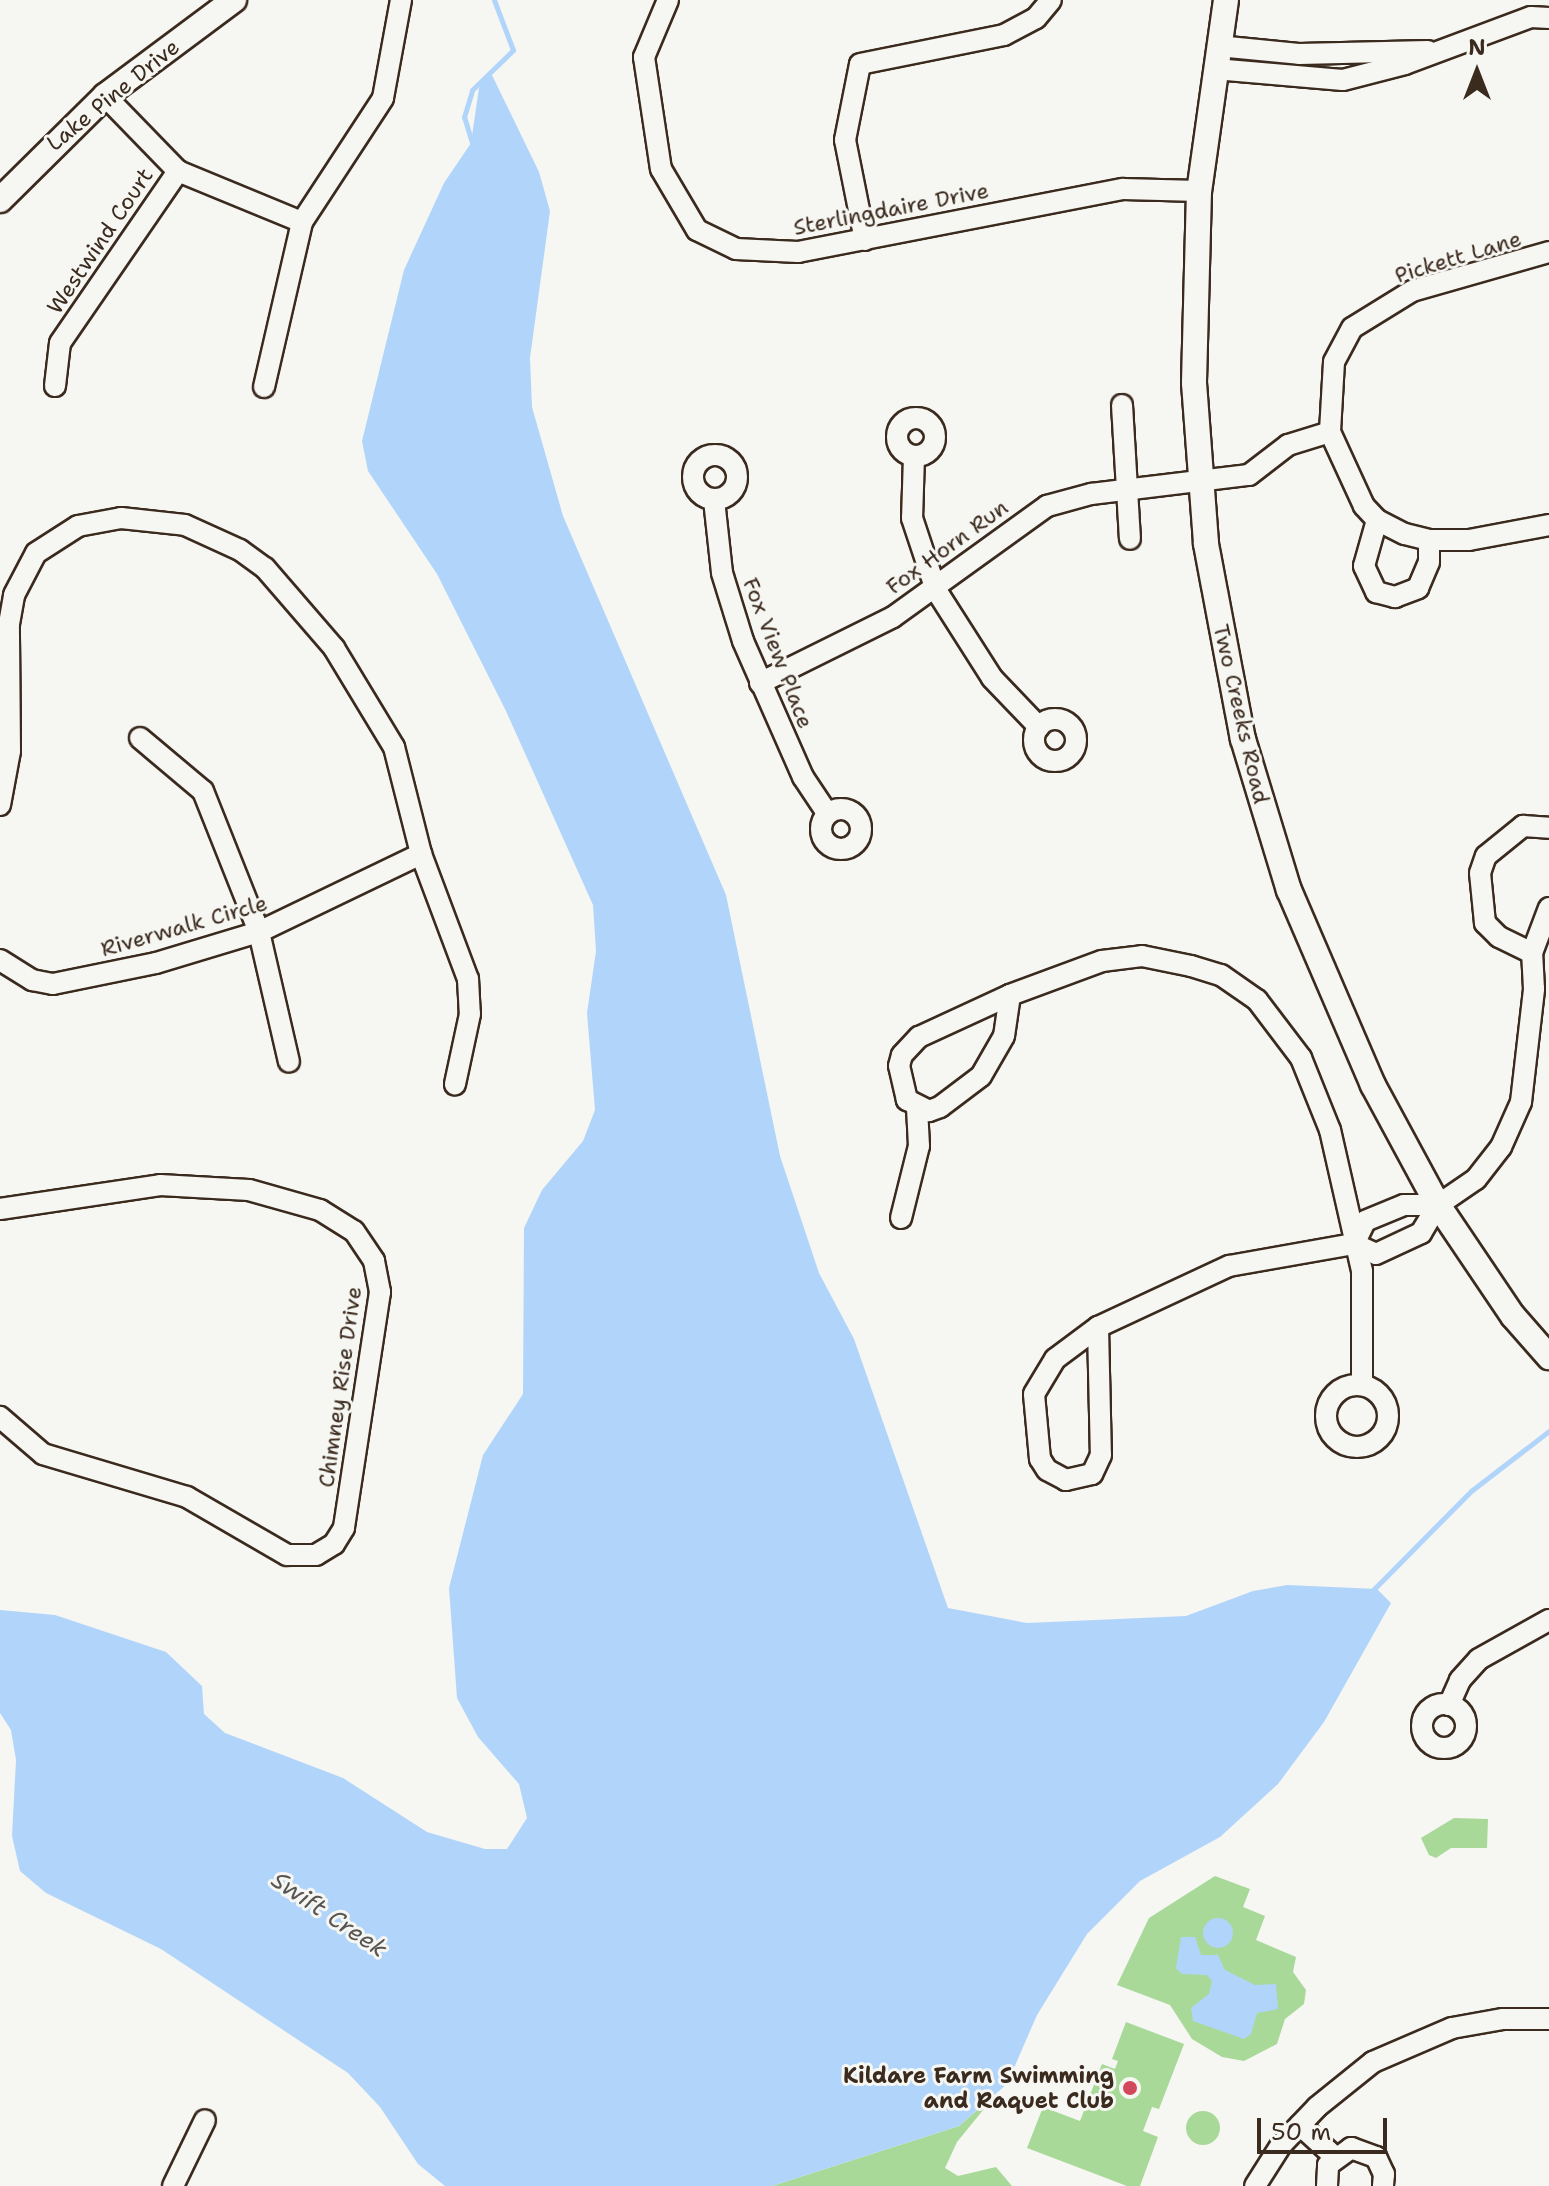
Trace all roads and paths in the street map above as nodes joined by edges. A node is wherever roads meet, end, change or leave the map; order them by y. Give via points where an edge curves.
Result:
1 (234, 0) edge
2 (401, 0) edge
3 (668, 0) edge
4 (1051, 0) edge
5 (1226, 0) edge
6 (1545, 0) edge
7 (1540, 18) edge
8 (1217, 58) junction
9 (105, 96) junction
10 (178, 171) junction
11 (1199, 191) junction
12 (0, 200) edge
13 (302, 222) junction
14 (865, 240) junction
15 (1549, 252) edge
16 (55, 386) dead end
17 (264, 387) dead end
18 (1122, 405) dead end
19 (1330, 432) junction
20 (914, 456) dead end
21 (1199, 482) junction
22 (1126, 488) junction
23 (714, 500) dead end
24 (1377, 520) junction
25 (1549, 525) edge
26 (1130, 539) dead end
27 (1429, 540) junction
28 (936, 590) junction
29 (760, 683) junction
30 (1039, 727) dead end
31 (140, 738) dead end
32 (0, 805) edge
33 (827, 813) dead end
34 (1549, 828) edge
35 (421, 854) junction
36 (1549, 908) edge
37 (259, 932) junction
38 (1532, 953) junction
39 (0, 960) edge
40 (1010, 995) junction
41 (289, 1062) dead end
42 (455, 1084) dead end
43 (917, 1108) junction
44 (1438, 1205) junction
45 (0, 1209) edge
46 (901, 1218) dead end
47 (1354, 1244) junction
48 (1098, 1327) junction
49 (1549, 1357) edge
50 (1362, 1385) dead end
51 (0, 1417) edge
52 (1549, 1620) edge
53 (1449, 1705) dead end
54 (1549, 2019) edge
55 (205, 2120) dead end
56 (1300, 2125) junction
57 (1334, 2156) junction
58 (173, 2186) edge
59 (1255, 2186) edge
60 (1327, 2186) edge
61 (1383, 2186) edge

1 - 9 street, Lake Pine Drive
2 - 13 street via 383,98
3 - 14 street, Sterlingdaire Drive via 649,37 644,75 661,169 683,214 714,240 757,252 798,252
4 - 14 street via 1036,18 1004,35 860,64 845,140
5 - 8 street, Two Creeks Road
6 - 7 street
7 - 8 street via 1343,80
8 - 11 street, Two Creeks Road
9 - 10 street
9 - 12 street, Lake Pine Drive
10 - 13 street
10 - 16 street, Westwind Court via 60,343
11 - 14 street, Sterlingdaire Drive via 1123,189
11 - 21 street, Two Creeks Road via 1194,383
13 - 17 street
15 - 19 street, Pickett Lane via 1519,265 1412,291 1352,328 1334,362
18 - 22 street
19 - 21 street, Fox Horn Run via 1288,445 1249,475
19 - 24 street via 1353,486
20 - 28 street via 912,518
21 - 22 street, Fox Horn Run
21 - 44 street, Two Creeks Road via 1224,659 1280,863 1333,1000
22 - 26 street
22 - 28 street, Fox Horn Run via 1047,506
23 - 29 street, Fox View Place via 724,584
24 - 27 street
24 - 27 street via 1364,566 1376,592 1395,597 1418,588 1429,562
25 - 27 street via 1469,540
28 - 29 street, Fox Horn Run
28 - 30 street via 992,678
29 - 33 street, Fox View Place via 807,785
31 - 37 street via 203,791
32 - 35 street via 10,751 9,624 22,574 36,553 78,526 158,518 214,535 265,568 334,648 394,747
34 - 38 street via 1523,826 1486,856 1480,873 1485,923 1499,937
35 - 37 street, Riverwalk Circle
35 - 42 street via 468,979 470,1014
36 - 38 street
37 - 39 street, Riverwalk Circle via 156,963 53,984 32,980
37 - 41 street
38 - 44 street via 1534,989 1521,1102 1490,1162 1476,1179
40 - 43 street via 1004,1036 981,1076 940,1107
40 - 43 street via 909,1044 902,1055 900,1082
40 - 47 street via 1102,961 1133,956 1191,966 1242,988 1283,1031 1318,1093
43 - 46 street via 919,1146
44 - 47 street via 1404,1205 1365,1221
44 - 47 street via 1421,1233 1376,1254
44 - 49 street, Two Creeks Road via 1513,1316
45 - 51 street, Chimney Rise Drive via 160,1185 249,1190 320,1210 354,1231 374,1261 380,1292 344,1528 334,1544 316,1555 287,1555 187,1497 43,1454
47 - 48 street via 1229,1266
47 - 50 street via 1362,1271
48 - 48 street via 1055,1359 1034,1394 1040,1459 1047,1470 1066,1480 1092,1474 1101,1455
52 - 53 street via 1479,1659 1460,1680
54 - 56 street via 1475,2023 1414,2042 1352,2076
55 - 58 street
56 - 57 street
56 - 59 street
57 - 60 street
57 - 61 street via 1351,2148 1369,2152 1381,2165

